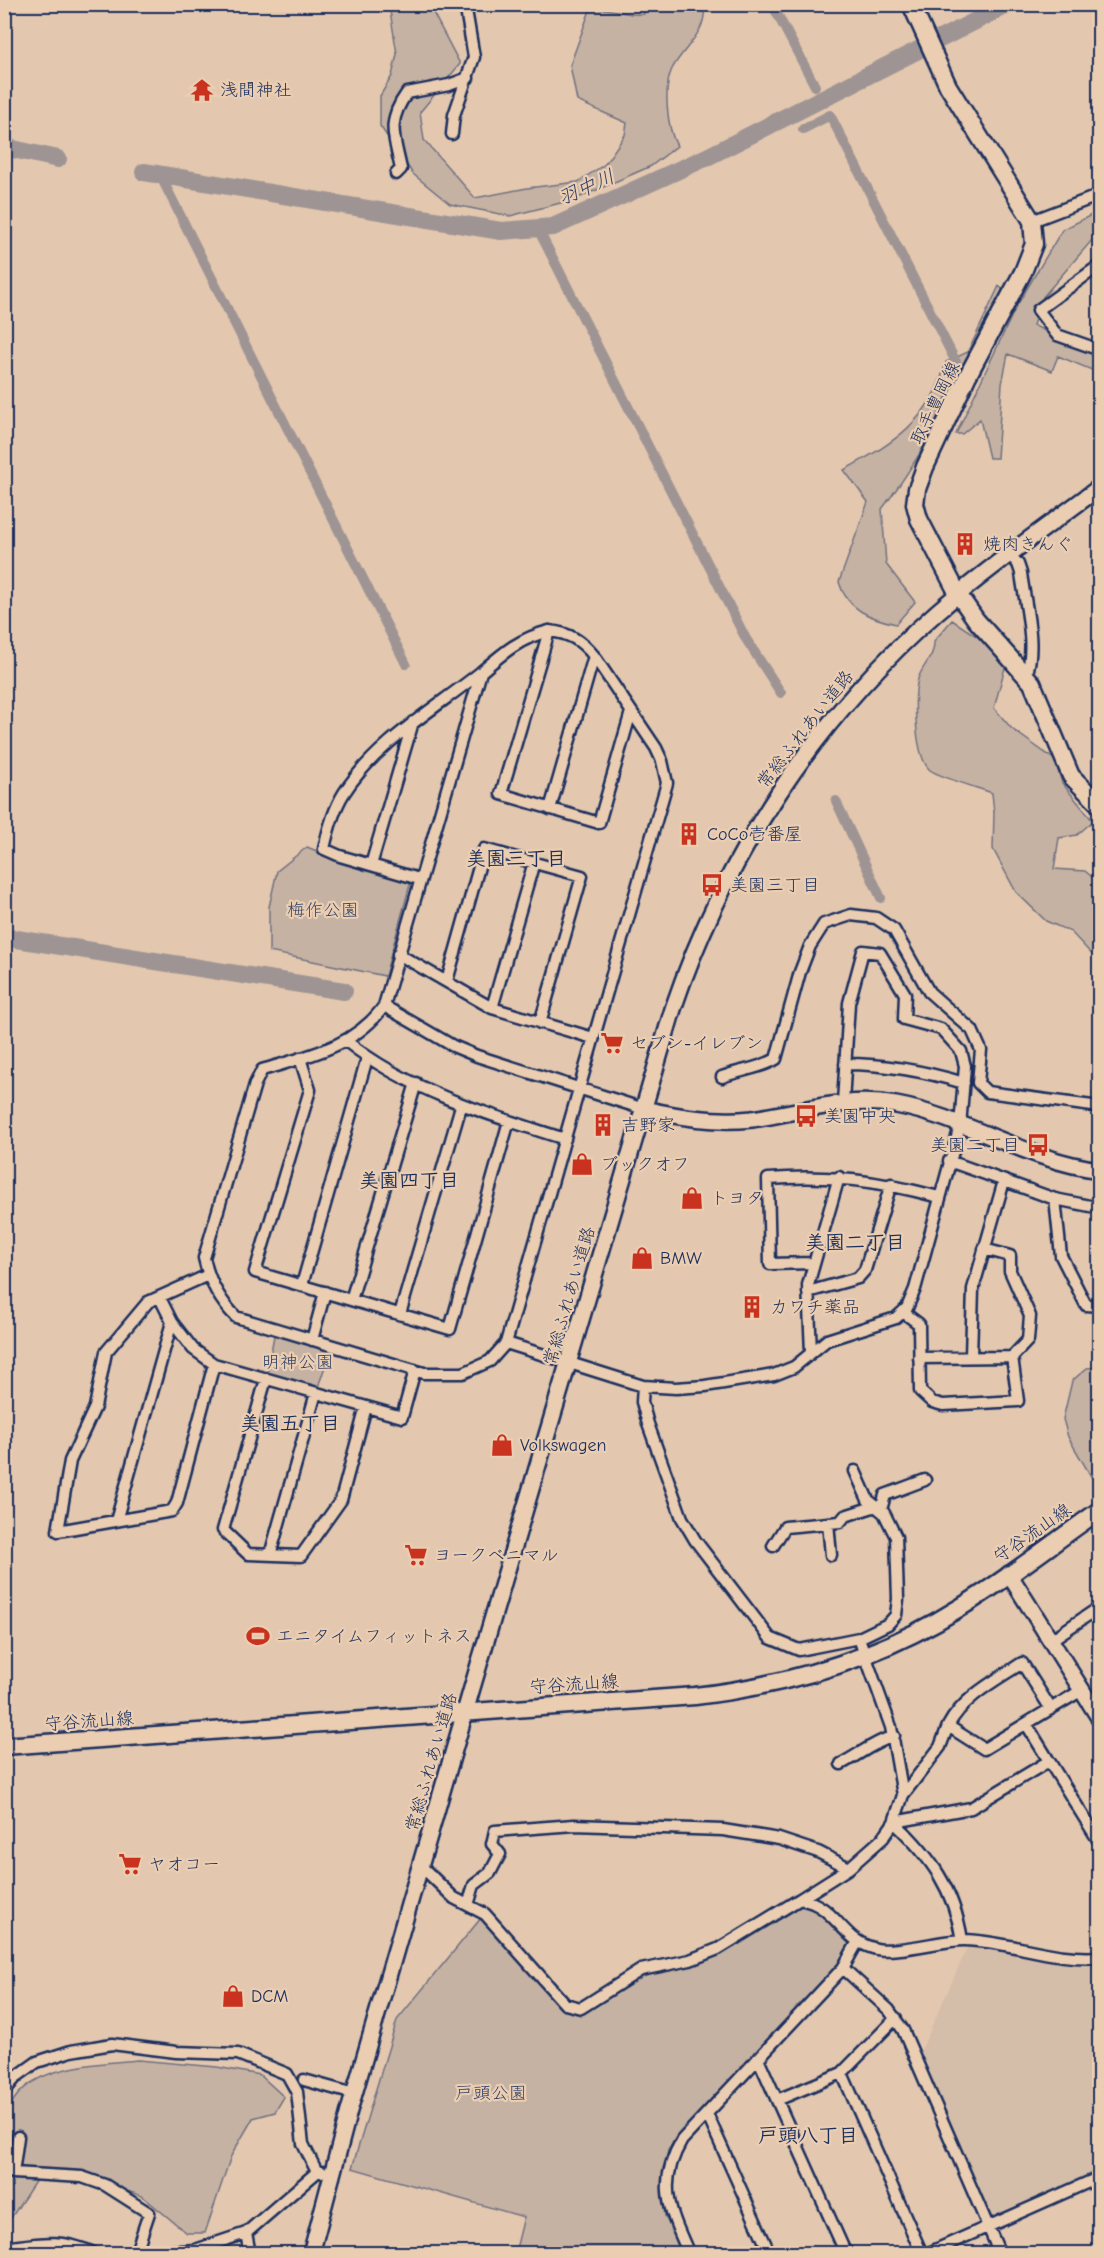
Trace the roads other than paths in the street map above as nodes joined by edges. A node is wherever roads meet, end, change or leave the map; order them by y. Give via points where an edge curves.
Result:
1 (465, 4) edge
2 (910, 4) edge
3 (468, 78) junction
4 (452, 134) dead end
5 (396, 174) dead end
6 (1100, 195) edge
7 (1032, 221) junction
8 (1100, 265) edge
9 (1100, 350) edge
10 (1100, 487) edge
11 (1010, 555) junction
12 (958, 594) junction
13 (549, 631) junction
14 (594, 656) junction
15 (482, 672) junction
16 (1026, 676) junction
17 (631, 712) junction
18 (413, 722) junction
19 (1100, 804) edge
20 (550, 809) junction
21 (534, 862) junction
22 (371, 865) junction
23 (419, 879) junction
24 (398, 954) junction
25 (447, 981) junction
26 (384, 1006) junction
27 (492, 1008) junction
28 (540, 1023) junction
29 (593, 1038) junction
30 (346, 1041) junction
31 (300, 1058) junction
32 (368, 1058) junction
33 (846, 1064) junction
34 (722, 1077) dead end
35 (416, 1083) junction
36 (964, 1083) junction
37 (579, 1089) junction
38 (843, 1102) junction
39 (461, 1106) junction
40 (1100, 1107) edge
41 (644, 1109) junction
42 (509, 1121) junction
43 (960, 1126) junction
44 (565, 1139) junction
45 (949, 1161) junction
46 (1100, 1170) edge
47 (839, 1177) junction
48 (1004, 1181) junction
49 (891, 1184) junction
50 (939, 1197) junction
51 (1055, 1199) junction
52 (1100, 1208) edge
53 (984, 1249) junction
54 (813, 1263) junction
55 (208, 1275) junction
56 (302, 1285) junction
57 (325, 1292) junction
58 (808, 1292) junction
59 (160, 1298) junction
60 (351, 1300) junction
61 (1100, 1306) edge
62 (903, 1312) junction
63 (400, 1314) junction
64 (172, 1322) junction
65 (312, 1340) junction
66 (506, 1343) junction
67 (811, 1353) junction
68 (971, 1356) junction
69 (1012, 1357) junction
70 (919, 1358) junction
71 (570, 1363) junction
72 (214, 1364) junction
73 (415, 1370) junction
74 (266, 1379) junction
75 (643, 1386) junction
76 (316, 1393) junction
77 (366, 1407) junction
78 (855, 1472) dead end
79 (925, 1480) dead end
80 (878, 1508) junction
81 (1100, 1510) edge
82 (116, 1521) junction
83 (828, 1523) junction
84 (773, 1546) dead end
85 (270, 1555) junction
86 (831, 1556) dead end
87 (1009, 1574) junction
88 (1100, 1607) edge
89 (859, 1638) junction
90 (1051, 1640) junction
91 (867, 1655) junction
92 (1082, 1690) junction
93 (1051, 1709) junction
94 (465, 1713) junction
95 (1100, 1719) edge
96 (1027, 1725) junction
97 (948, 1726) junction
98 (894, 1736) junction
99 (11, 1746) edge
100 (1049, 1761) junction
101 (841, 1764) dead end
102 (903, 1795) junction
103 (894, 1822) junction
104 (1100, 1843) edge
105 (421, 1866) junction
106 (849, 1868) junction
107 (800, 1899) junction
108 (468, 1905) junction
109 (962, 1940) junction
110 (857, 1943) junction
111 (1100, 1957) edge
112 (843, 1968) junction
113 (896, 2018) junction
114 (758, 2058) junction
115 (842, 2073) junction
116 (304, 2080) dead end
117 (4, 2092) edge
118 (354, 2094) junction
119 (777, 2100) junction
120 (706, 2114) junction
121 (18, 2137) dead end
122 (317, 2172) junction
123 (334, 2174) junction
124 (1100, 2177) edge
125 (988, 2228) junction
126 (246, 2233) junction
127 (4, 2248) edge
128 (74, 2249) edge
129 (96, 2253) edge
130 (136, 2253) edge
131 (250, 2253) edge
132 (311, 2253) edge
133 (690, 2253) edge
134 (770, 2253) edge
135 (846, 2253) edge
136 (924, 2253) edge
137 (1000, 2253) edge

1 - 3 street via 474,57
2 - 7 main road via 965,114
3 - 4 street via 454,115
3 - 5 street via 407,93 392,120 401,169
6 - 7 street
7 - 12 main road, 取手豊岡線 via 1034,244 1023,272 967,377 917,489 919,519
8 - 9 street via 1038,310 1057,335
10 - 11 street, 常総ふれあい道路
11 - 12 street, 常総ふれあい道路
11 - 16 street via 1021,573 1030,644
12 - 16 main road, 取手豊岡線 via 975,620
12 - 41 street, 常総ふれあい道路 via 901,645 834,718 750,836 687,968
13 - 14 street via 565,633 583,642
13 - 15 street via 530,635 513,645
13 - 20 street via 501,794
14 - 17 street
14 - 20 street
15 - 18 street
15 - 23 street
16 - 19 main road, 取手豊岡線 via 1043,705 1071,776
17 - 20 street via 599,823
17 - 29 street via 656,748 667,783
18 - 22 street
18 - 22 street via 356,776 330,825 324,849
21 - 25 street via 484,849
21 - 27 street
21 - 28 street via 582,876
22 - 23 street
23 - 24 street
24 - 25 street
24 - 26 street
25 - 27 street
26 - 30 street via 363,1031
26 - 37 street via 453,1046
27 - 28 street
28 - 29 street
29 - 37 street
30 - 31 street
30 - 32 street
31 - 55 street via 262,1070 255,1084 204,1258
31 - 56 street via 310,1090 255,1272
32 - 35 street
32 - 56 street
33 - 36 street via 886,1064
33 - 36 street via 849,1003 863,951 880,953 905,994 904,1019 941,1029 961,1051
33 - 38 street
34 - 40 street via 776,1059 810,946 824,924 851,915 876,918 894,930 929,992 972,1030 981,1050 978,1083 987,1092
35 - 39 street
35 - 60 street
36 - 43 street
37 - 41 street
37 - 44 street
38 - 41 street via 735,1120 694,1119
38 - 43 street via 896,1105
39 - 42 street
39 - 63 street
41 - 71 street, 常総ふれあい道路
42 - 44 street
42 - 63 street via 450,1329
43 - 45 street
43 - 46 street via 1064,1163
44 - 66 street
45 - 48 street
45 - 50 street
47 - 49 street
47 - 54 street
47 - 54 street via 768,1179 770,1264
48 - 51 street
48 - 53 street
49 - 50 street
49 - 58 street via 865,1270 858,1278
50 - 62 street via 915,1289
51 - 52 street
51 - 61 street via 1061,1256 1086,1305
53 - 68 street via 973,1289
53 - 69 street via 1010,1256 1010,1271 1030,1316 1028,1340
54 - 58 street
55 - 59 street
55 - 65 street via 236,1317
56 - 57 street
57 - 60 street
57 - 65 street
58 - 67 street
59 - 64 street
59 - 82 street via 148,1302 106,1352 96,1407 70,1461 58,1531
60 - 63 street
62 - 67 street via 896,1318 827,1340
62 - 70 street via 919,1324
64 - 72 street via 193,1349
64 - 82 street
65 - 73 street
66 - 71 street
66 - 73 street via 490,1361 463,1374
67 - 75 street via 774,1375 695,1387
68 - 69 street
68 - 70 street
69 - 70 street via 1018,1401 943,1405 932,1402 920,1391
71 - 75 street
71 - 94 street, 常総ふれあい道路
72 - 74 street
72 - 82 street via 177,1503 172,1511
73 - 77 street via 402,1417
74 - 76 street
74 - 85 street via 223,1530 248,1554
75 - 89 street via 642,1402 648,1424 682,1518 770,1638 799,1650
76 - 77 street
76 - 85 street
77 - 85 street via 341,1500 302,1556
78 - 80 street via 868,1500
79 - 80 street via 885,1495
80 - 83 street
80 - 89 street via 896,1537 896,1615 888,1624
81 - 87 main road, 守谷流山線
83 - 84 street via 785,1527
83 - 86 street
87 - 90 street
87 - 91 main road, 守谷流山線 via 942,1619
88 - 90 street
89 - 91 street
90 - 92 street
91 - 94 main road, 守谷流山線 via 815,1674 742,1690
91 - 98 street
92 - 93 street
92 - 95 street
93 - 96 street
93 - 97 street via 1022,1662 956,1710
94 - 99 main road, 守谷流山線
94 - 105 street, 常総ふれあい道路
96 - 97 street via 984,1749
96 - 100 street
97 - 102 street via 940,1747
98 - 101 street via 875,1742 867,1751
98 - 102 street
100 - 103 street via 971,1808
100 - 104 street
102 - 103 street
103 - 106 street via 883,1838
103 - 109 street via 915,1842 944,1883 956,1905
105 - 108 street via 454,1898
105 - 118 street, 常総ふれあい道路
106 - 107 street
106 - 108 street via 819,1852 779,1839 723,1830 574,1826 495,1831 492,1844 500,1854 490,1873 474,1886
107 - 108 street via 718,1949 690,1960 641,1970 581,2008 565,2004 485,1914
107 - 110 street via 823,1906
109 - 110 street via 877,1950
109 - 111 street via 1076,1959
110 - 112 street
112 - 113 street
112 - 114 street
113 - 115 street
113 - 125 street
114 - 119 street
114 - 120 street
115 - 119 street
115 - 136 street
116 - 118 street
117 - 122 street via 16,2077 37,2062 112,2044 238,2054 287,2074 297,2092 303,2144
118 - 123 street, 常総ふれあい道路
119 - 135 street
120 - 133 street via 674,2153 667,2184 668,2200
120 - 134 street
121 - 130 street via 13,2173 82,2177 105,2185 149,2213
122 - 123 street
122 - 126 street
123 - 132 street, 常総ふれあい道路
124 - 125 street
125 - 136 street
125 - 137 street
126 - 130 street via 195,2250
126 - 131 street
127 - 128 street via 56,2242
128 - 129 street

